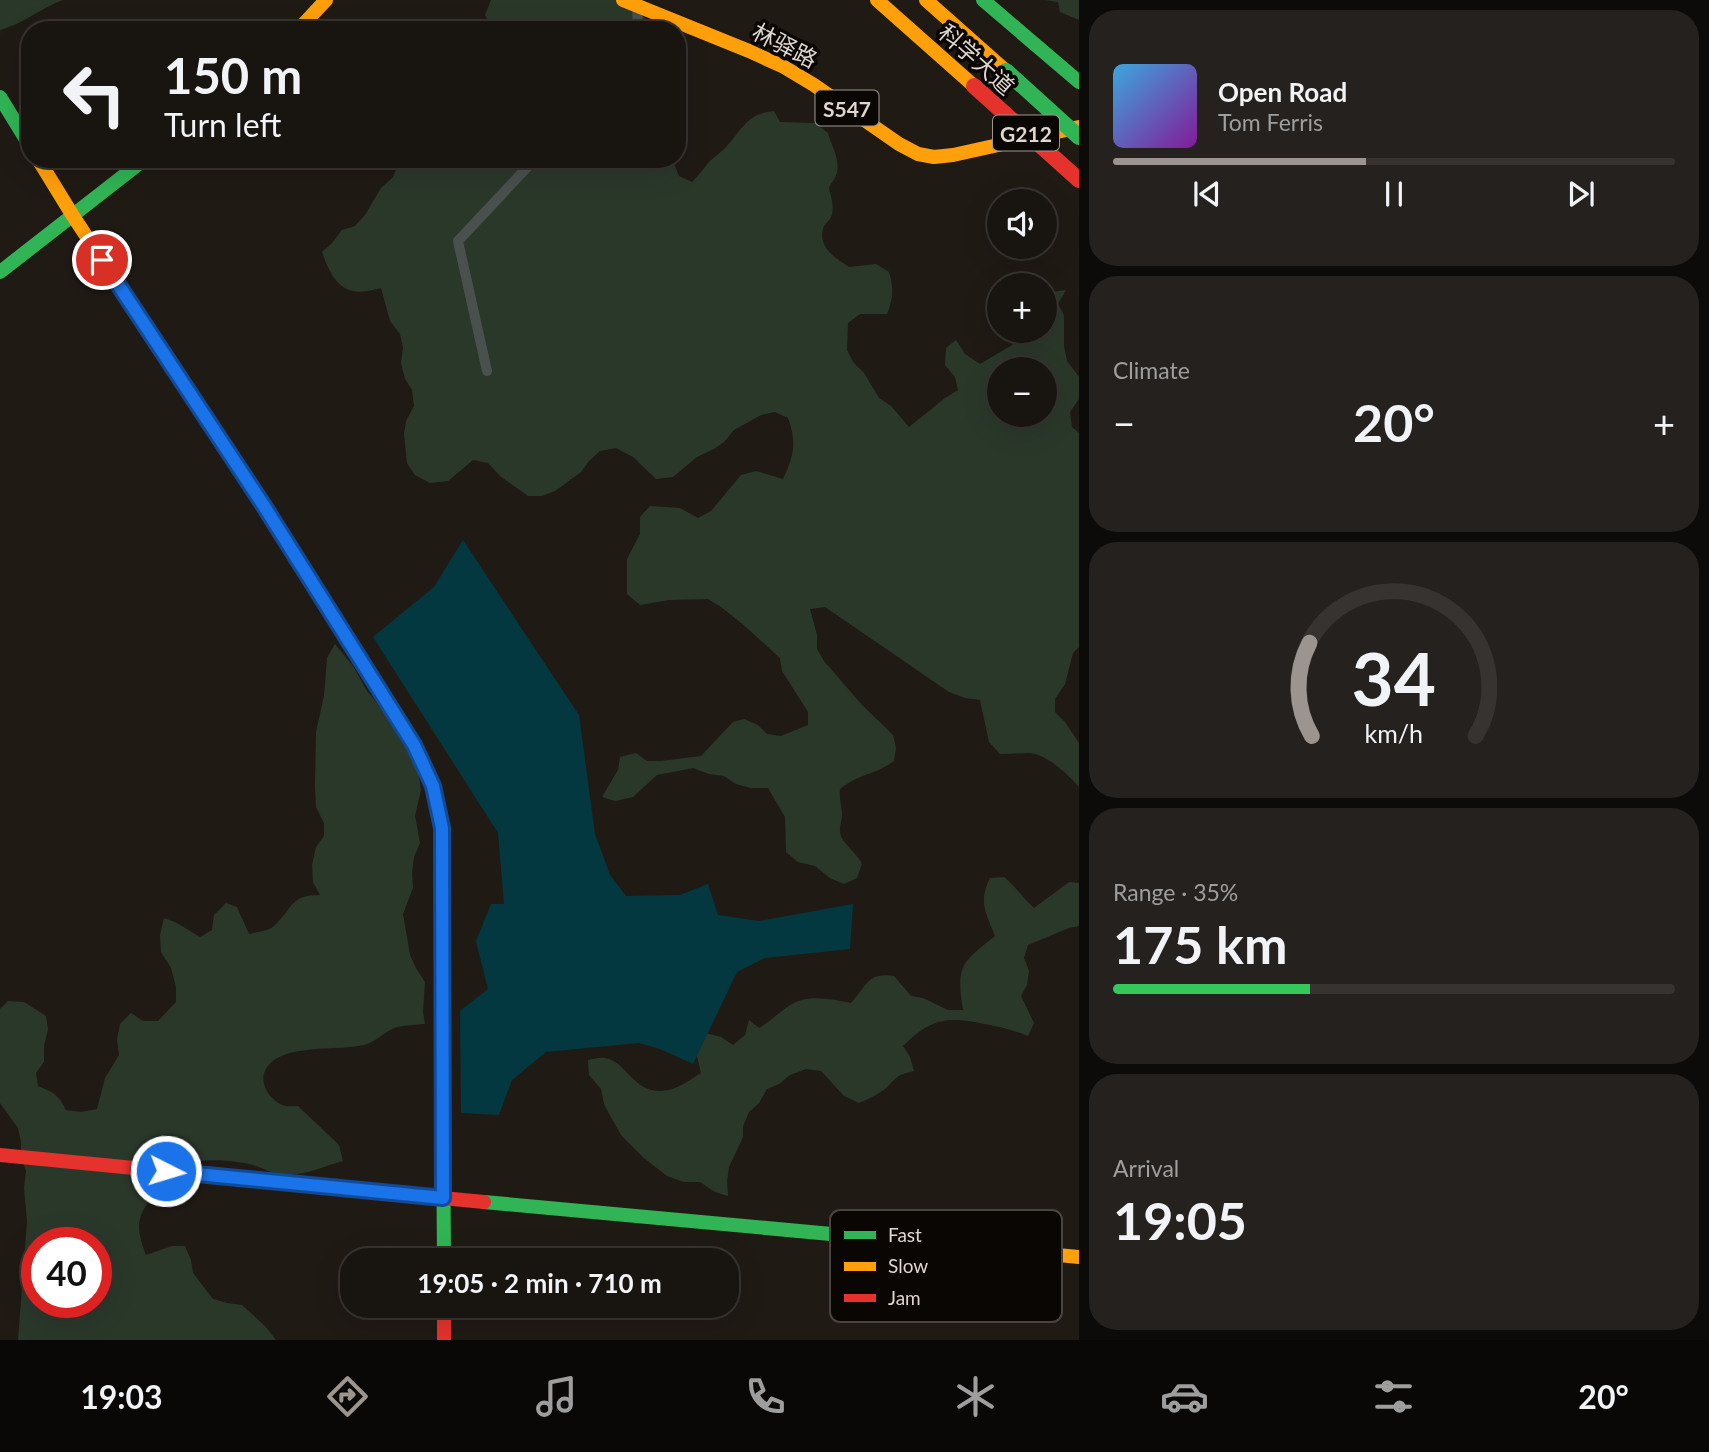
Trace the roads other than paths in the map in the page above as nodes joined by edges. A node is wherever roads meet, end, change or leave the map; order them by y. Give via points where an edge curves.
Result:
1 (326, 0) edge
2 (877, 0) edge
3 (926, 0) edge
4 (983, 0) edge
5 (630, 3) edge
6 (306, 21) edge
7 (635, 21) edge
8 (675, 21) edge
9 (686, 26) edge
10 (1079, 82) edge
11 (0, 97) edge
12 (1079, 127) edge
13 (21, 131) edge
14 (1079, 136) edge
15 (44, 168) edge
16 (134, 168) edge
17 (527, 168) edge
18 (1079, 180) edge
19 (73, 216) junction
20 (0, 272) edge
21 (487, 371) dead end
22 (0, 1154) edge
23 (443, 1198) junction
24 (830, 1234) edge
25 (444, 1248) edge
26 (444, 1318) edge
27 (444, 1340) edge

1 - 6 main road
2 - 18 main road, 科学大道 / G212, bridge
3 - 14 main road, 科学大道 / G212, bridge
4 - 10 main road, 科学大道
5 - 7 street
5 - 8 main road, 林驿路 / S547
9 - 12 main road, 林驿路 / S547 via 784,67 918,154 934,158 953,155
11 - 13 main road
15 - 19 main road
16 - 19 main road
17 - 21 street via 458,241
19 - 20 main road
19 - 23 main road via 264,506 414,745 433,786 442,828
22 - 23 main road
23 - 24 main road
23 - 25 main road
26 - 27 main road

